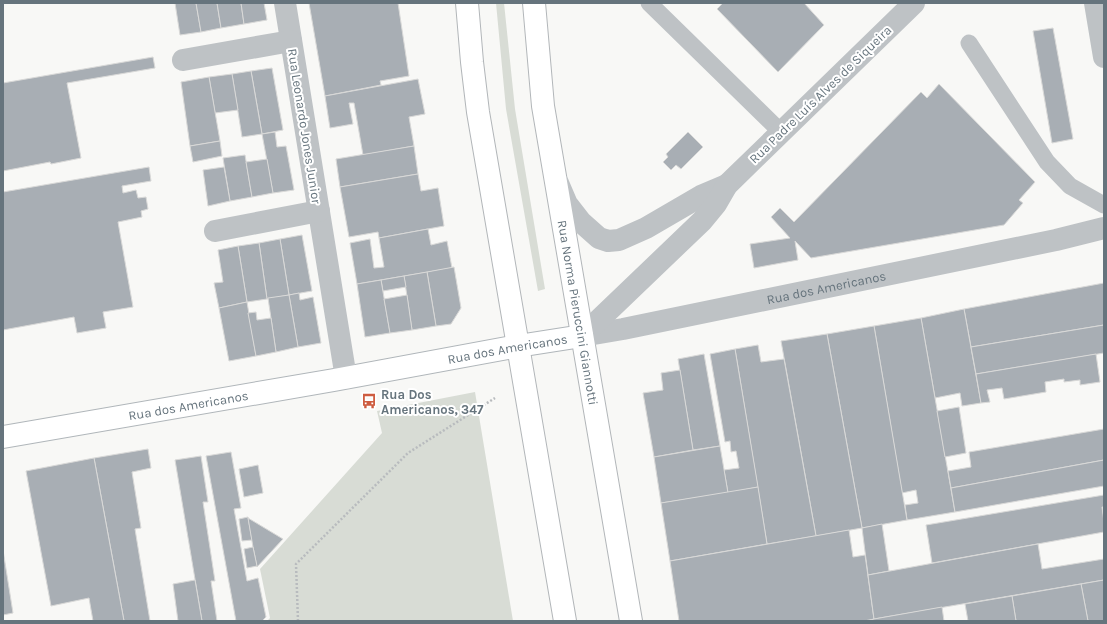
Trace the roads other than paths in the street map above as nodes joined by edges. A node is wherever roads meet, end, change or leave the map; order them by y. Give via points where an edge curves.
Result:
1 (285, 3) edge
2 (467, 3) edge
3 (534, 3) edge
4 (649, 3) edge
5 (914, 3) edge
6 (1095, 3) edge
7 (291, 41) junction
8 (969, 43) dead end
9 (1104, 57) edge
10 (183, 60) dead end
11 (781, 132) junction
12 (555, 175) junction
13 (727, 186) junction
14 (1104, 205) edge
15 (319, 211) junction
16 (1104, 228) edge
17 (215, 231) dead end
18 (582, 336) junction
19 (518, 346) junction
20 (346, 378) junction
21 (3, 438) edge
22 (565, 621) edge
23 (631, 621) edge

1 - 7 street, Rua Leonardo Jones Junior
2 - 19 main road via 478,112
3 - 12 main road, Rua Norma Pieruccini Giannotti via 543,106
4 - 11 lane
5 - 11 street, Rua Padre Luís Alves de Siqueira
6 - 9 street
7 - 10 street, Rua Leonardo Jones Junior
7 - 15 street, Rua Leonardo Jones Junior
8 - 14 lane via 1047,162 1070,186
11 - 13 street, Rua Padre Luís Alves de Siqueira
12 - 13 street, Rua Padre Luís Alves de Siqueira via 567,204 581,222 599,238 608,241 619,240 646,228 701,196
12 - 18 main road, Rua Norma Pieruccini Giannotti
13 - 18 street, Rua Padre Luís Alves de Siqueira via 702,221
15 - 17 street, Rua Leonardo Jones Junior
15 - 20 street, Rua Leonardo Jones Junior
16 - 18 street, Rua dos Americanos via 623,330
18 - 19 main road, Rua dos Americanos
18 - 23 main road, Rua Norma Pieruccini Giannotti
19 - 20 main road, Rua dos Americanos
19 - 22 main road
20 - 21 main road, Rua dos Americanos

